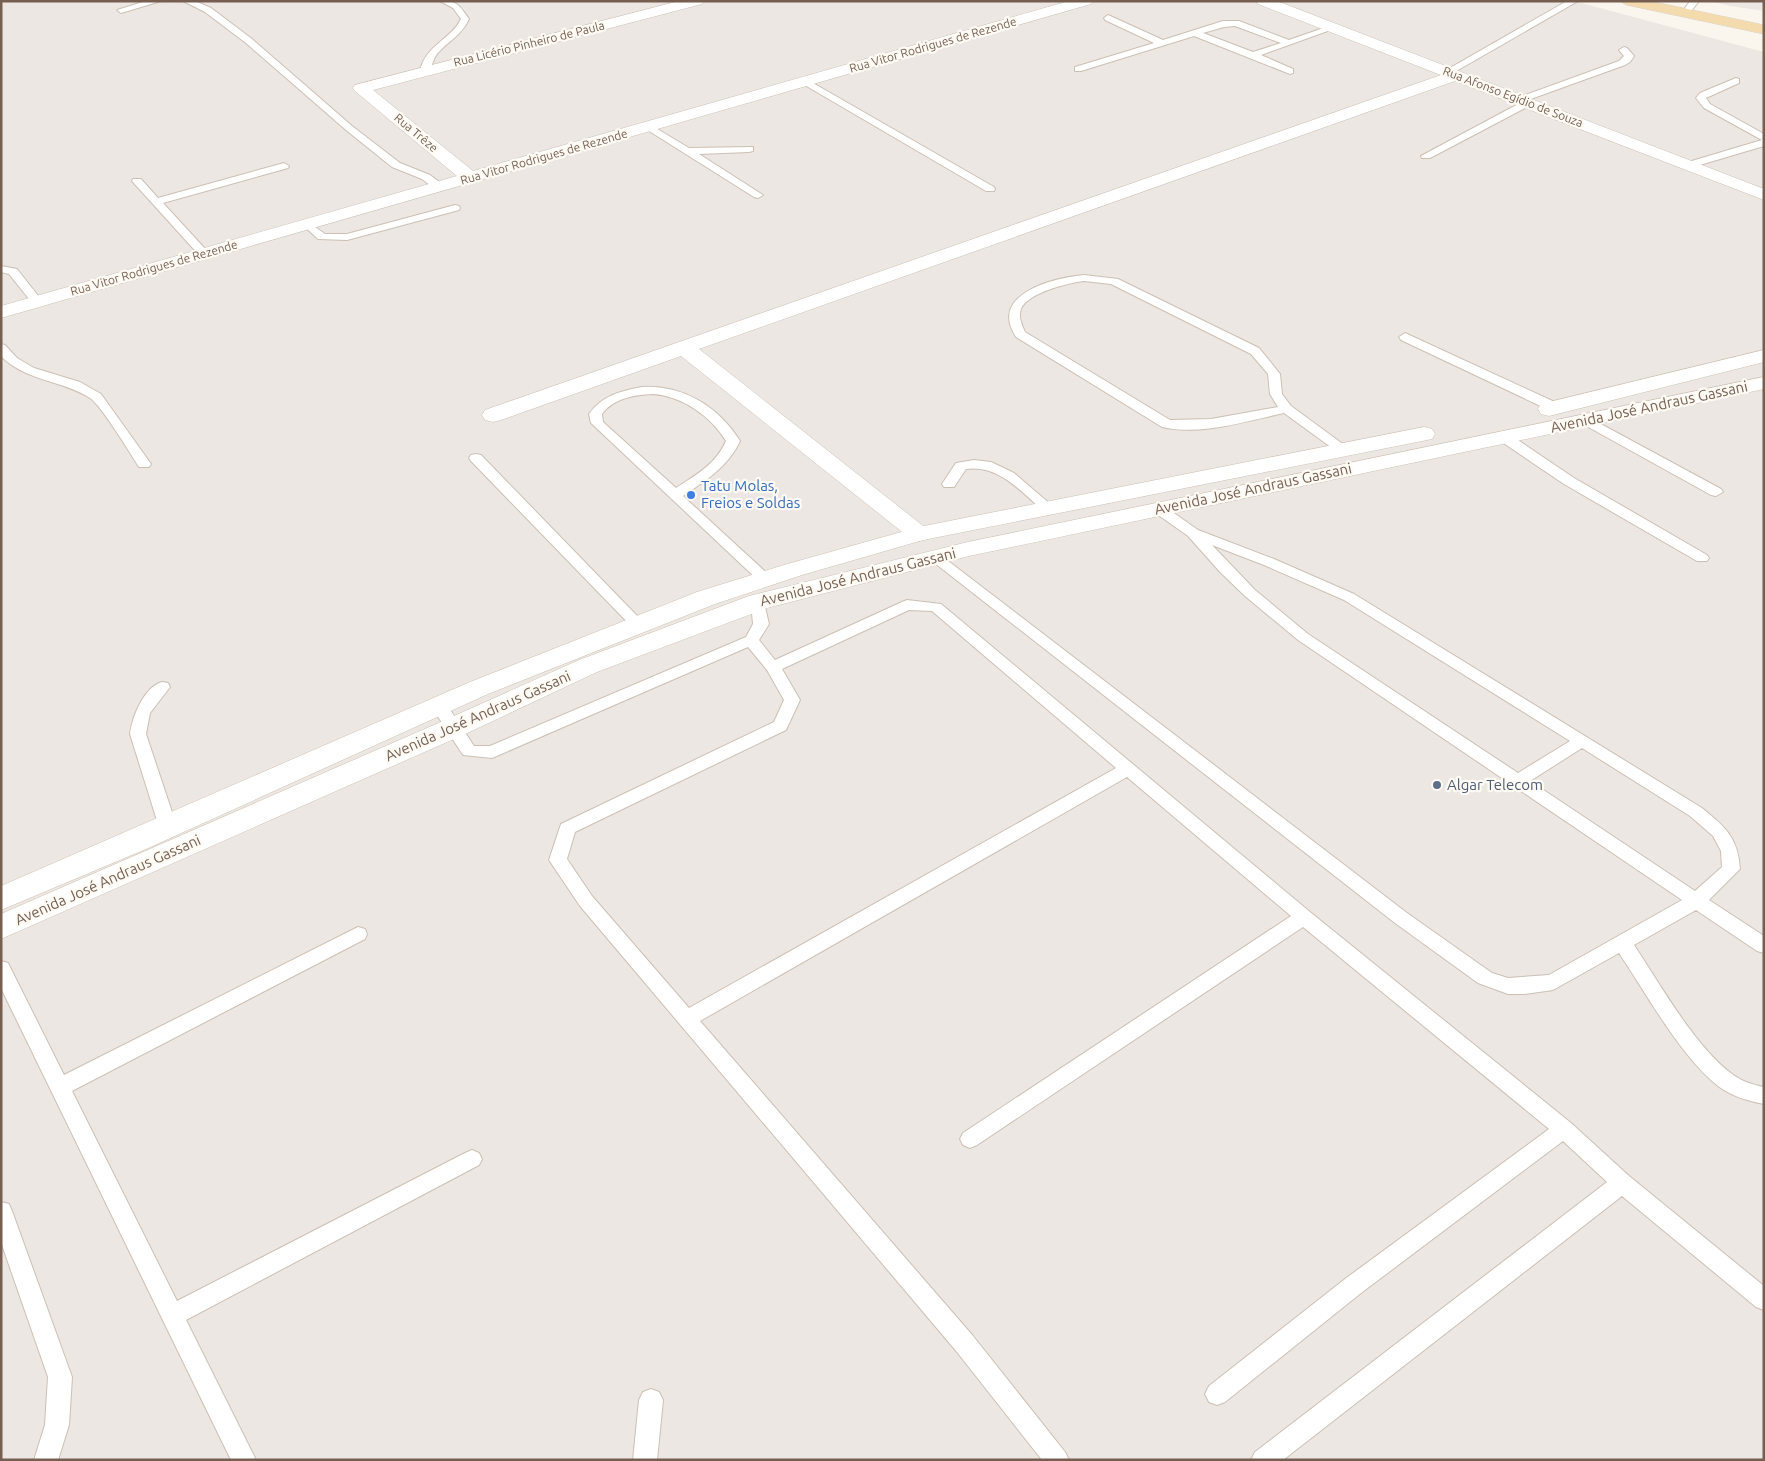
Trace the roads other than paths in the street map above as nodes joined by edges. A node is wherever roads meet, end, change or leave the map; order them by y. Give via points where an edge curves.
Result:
1 (157, 1) edge
2 (187, 1) edge
3 (444, 1) edge
4 (697, 1) edge
5 (1086, 1) edge
6 (1263, 1) edge
7 (1574, 1) edge
8 (1627, 1) edge
9 (1659, 3) edge
10 (1692, 4) edge
11 (121, 10) dead end
12 (1108, 18) dead end
13 (1764, 24) edge
14 (1332, 28) junction
15 (1764, 30) edge
16 (1194, 33) junction
17 (1162, 43) junction
18 (1290, 43) junction
19 (1624, 50) dead end
20 (1253, 55) junction
21 (1078, 69) dead end
22 (425, 71) junction
23 (1290, 71) dead end
24 (1453, 74) junction
25 (1736, 81) dead end
26 (806, 82) junction
27 (361, 88) joint
28 (1524, 101) junction
29 (649, 127) junction
30 (1764, 138) edge
31 (1764, 143) edge
32 (748, 149) dead end
33 (686, 151) junction
34 (1426, 156) dead end
35 (1689, 165) junction
36 (284, 166) dead end
37 (470, 178) junction
38 (137, 181) dead end
39 (439, 187) junction
40 (990, 189) dead end
41 (758, 195) dead end
42 (1764, 195) edge
43 (156, 202) junction
44 (455, 208) dead end
45 (308, 224) junction
46 (204, 254) junction
47 (1, 269) edge
48 (37, 302) junction
49 (1, 312) edge
50 (1405, 337) dead end
51 (683, 347) junction
52 (1, 348) edge
53 (1764, 356) edge
54 (1764, 383) edge
55 (1554, 408) junction
56 (1286, 409) junction
57 (494, 415) dead end
58 (1586, 420) junction
59 (1517, 428) junction
60 (1344, 450) junction
61 (476, 458) dead end
62 (144, 464) dead end
63 (948, 484) dead end
64 (1716, 492) dead end
65 (675, 495) junction
66 (1162, 497) junction
67 (1048, 509) junction
68 (919, 534) junction
69 (1193, 534) junction
70 (934, 557) junction
71 (1702, 558) dead end
72 (761, 590) junction
73 (638, 625) junction
74 (751, 640) junction
75 (773, 668) junction
76 (162, 687) dead end
77 (439, 706) junction
78 (453, 728) junction
79 (1582, 741) junction
80 (1128, 769) junction
81 (1517, 781) junction
82 (168, 827) junction
83 (1, 899) edge
84 (1696, 901) junction
85 (1304, 917) junction
86 (1, 927) edge
87 (358, 934) dead end
88 (1622, 943) junction
89 (1764, 946) edge
90 (1, 968) edge
91 (687, 1019) junction
92 (60, 1087) junction
93 (1764, 1096) edge
94 (1564, 1129) junction
95 (970, 1139) dead end
96 (472, 1159) dead end
97 (1622, 1183) junction
98 (1, 1211) edge
99 (1764, 1300) edge
100 (172, 1315) junction
101 (1216, 1394) dead end
102 (651, 1400) dead end
103 (46, 1460) edge
104 (244, 1460) edge
105 (645, 1460) edge
106 (1057, 1460) edge
107 (1263, 1460) edge

1 - 11 lane
2 - 39 lane via 208,10 249,41 396,165 426,177
3 - 22 lane via 456,6 465,19 464,23 429,56
4 - 22 street, Rua Licério Pinheiro de Paula
5 - 26 street, Rua Vitor Rodrigues de Rezende
6 - 14 street, Rua Afonso Egídio de Souza
7 - 24 lane
8 - 9 main road
9 - 10 main road
9 - 15 main road
10 - 13 main road
12 - 17 lane
14 - 18 lane
14 - 24 street, Rua Afonso Egídio de Souza
16 - 17 lane
16 - 18 lane via 1236,23
16 - 20 lane
17 - 21 lane
18 - 20 lane
19 - 28 lane via 1629,56 1622,63
20 - 23 lane
22 - 27 street, Rua Licério Pinheiro de Paula
24 - 28 street, Rua Afonso Egídio de Souza
24 - 51 street
25 - 30 lane via 1701,98 1707,106
26 - 29 street, Rua Vitor Rodrigues de Rezende
26 - 40 lane
27 - 37 street, Rua Trêze
28 - 34 lane
28 - 35 street, Rua Afonso Egídio de Souza
29 - 33 lane
29 - 37 street, Rua Vitor Rodrigues de Rezende
31 - 35 lane
32 - 33 lane
33 - 41 lane
35 - 42 street, Rua Afonso Egídio de Souza
36 - 43 lane
37 - 39 street, Rua Vitor Rodrigues de Rezende
38 - 43 lane
39 - 45 street, Rua Vitor Rodrigues de Rezende
43 - 46 lane
44 - 45 lane via 347,237 322,237
45 - 46 street, Rua Vitor Rodrigues de Rezende
46 - 48 street, Rua Vitor Rodrigues de Rezende
47 - 48 lane via 13,271
48 - 49 street, Rua Vitor Rodrigues de Rezende
50 - 55 lane
51 - 57 street
51 - 68 street
52 - 62 lane via 13,361 30,371 98,397
53 - 55 street, Avenida José Andraus Gassani
54 - 58 street, Avenida José Andraus Gassani
55 - 59 street, Avenida José Andraus Gassani
56 - 56 lane via 1276,394 1274,374 1255,351 1114,281 1067,280 1023,299 1015,309 1014,322 1020,334 1167,424 1202,424
56 - 60 lane
58 - 59 street, Avenida José Andraus Gassani
58 - 64 lane
59 - 60 street, Avenida José Andraus Gassani
59 - 66 street, Avenida José Andraus Gassani via 1184,504
59 - 71 lane via 1569,481
60 - 66 street, Avenida José Andraus Gassani
61 - 73 lane
63 - 67 lane via 961,466 976,462 987,464 1009,475
65 - 65 lane via 597,423 595,414 600,406 613,398 630,394 673,393 689,400 728,431 733,441 730,452 712,470
65 - 72 lane
66 - 67 street, Avenida José Andraus Gassani
66 - 69 lane
66 - 70 street, Avenida José Andraus Gassani
67 - 68 street, Avenida José Andraus Gassani
68 - 72 street, Avenida José Andraus Gassani
69 - 79 lane via 1269,562 1348,597
69 - 81 lane via 1244,587 1303,636
70 - 72 street, Avenida José Andraus Gassani
70 - 88 lane via 1401,918 1485,978 1508,986 1553,982
72 - 73 street, Avenida José Andraus Gassani via 706,598
72 - 74 lane via 761,624
72 - 78 street, Avenida José Andraus Gassani
73 - 77 street, Avenida José Andraus Gassani
74 - 75 lane
74 - 78 lane via 492,752 469,751
75 - 80 lane via 907,605 936,607
75 - 91 lane via 792,700 780,726 567,828 558,860 586,901
76 - 82 lane via 145,707 139,720 138,734
77 - 78 lane
77 - 82 street, Avenida José Andraus Gassani
78 - 86 street, Avenida José Andraus Gassani
79 - 81 lane
79 - 84 lane via 1696,812 1719,832 1730,851 1731,869
80 - 85 lane
80 - 91 lane
81 - 84 lane
82 - 83 street, Avenida José Andraus Gassani
84 - 88 lane
84 - 89 lane
85 - 94 lane
85 - 95 lane
87 - 92 lane
88 - 93 lane via 1709,1066 1726,1081 1749,1093
90 - 92 lane
91 - 106 lane via 958,1336
92 - 100 lane
94 - 97 lane
94 - 101 lane via 1353,1286
96 - 100 lane
97 - 99 lane
97 - 107 lane
98 - 103 lane via 60,1377 57,1425
100 - 104 lane
102 - 105 lane

